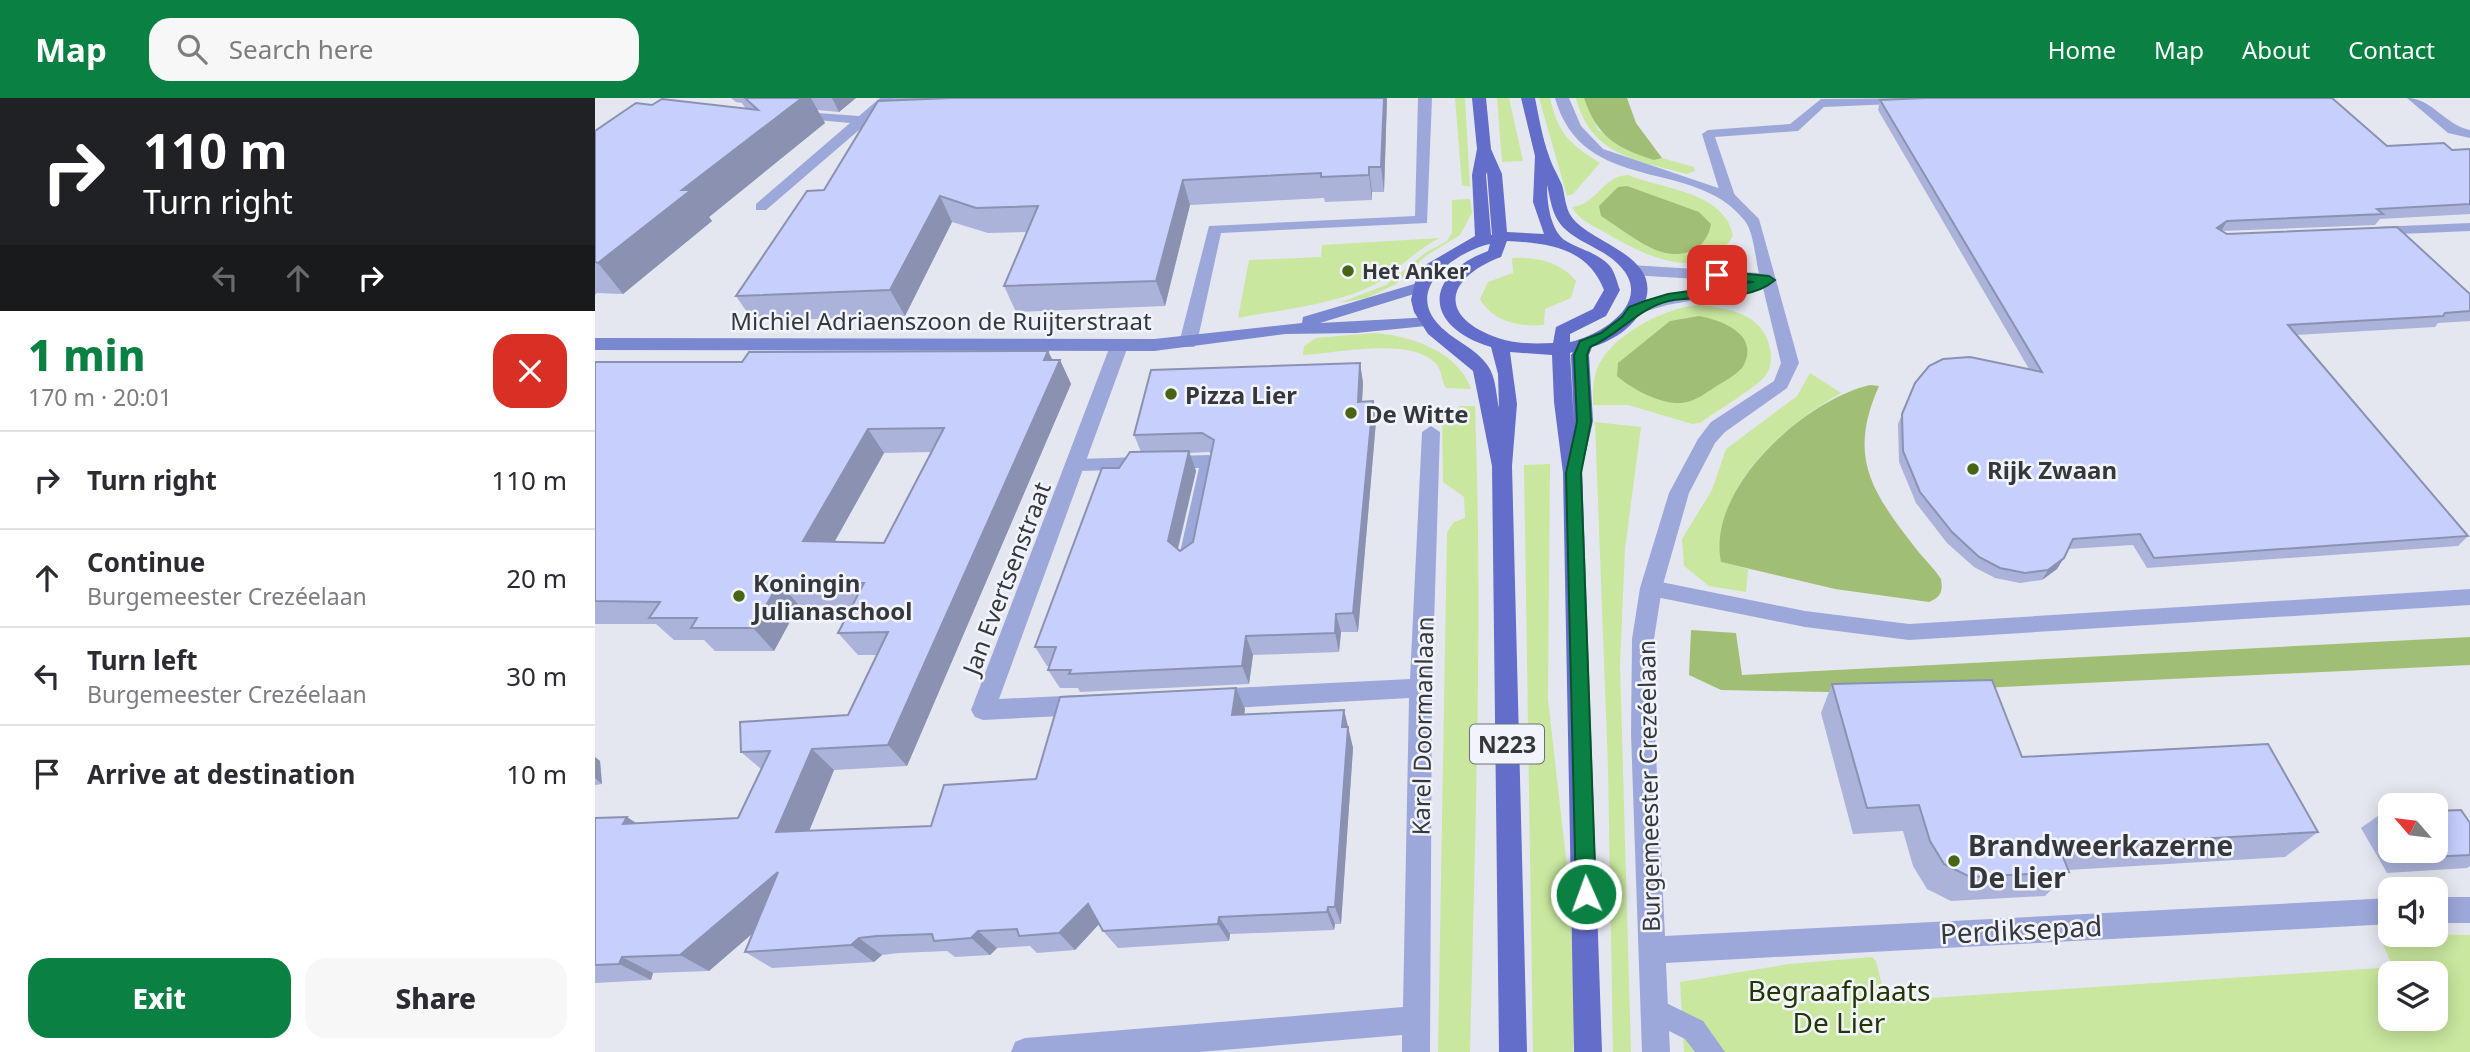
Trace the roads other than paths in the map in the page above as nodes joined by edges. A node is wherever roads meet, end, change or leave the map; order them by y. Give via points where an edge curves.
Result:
1 (888, 98) edge
2 (1425, 98) edge
3 (1479, 98) edge
4 (1528, 98) edge
5 (1562, 98) edge
6 (1939, 98) edge
7 (2413, 98) edge
8 (777, 113) edge
9 (909, 118) edge
10 (860, 120) junction
11 (2470, 134) edge
12 (1484, 149) junction
13 (1540, 150) junction
14 (1728, 196) junction
15 (761, 207) dead end
16 (2470, 228) edge
17 (2359, 232) edge
18 (1500, 238) junction
19 (1557, 241) junction
20 (1478, 243) junction
21 (1602, 265) junction
22 (1632, 270) junction
23 (1769, 280) junction
24 (1421, 287) junction
25 (1634, 310) junction
26 (1426, 321) junction
27 (1459, 324) junction
28 (1286, 329) junction
29 (1188, 343) junction
30 (1499, 344) junction
31 (1585, 344) junction
32 (1119, 346) junction
33 (598, 347) edge
34 (1560, 349) junction
35 (1431, 432) dead end
36 (1077, 465) junction
37 (1501, 466) junction
38 (1573, 473) junction
39 (1188, 561) edge
40 (1651, 588) junction
41 (2470, 597) edge
42 (1421, 688) junction
43 (1189, 700) edge
44 (1106, 704) edge
45 (2448, 910) edge
46 (2470, 910) edge
47 (2378, 912) edge
48 (1651, 950) junction
49 (1654, 1010) junction
50 (1417, 1020) junction
51 (1025, 1052) edge
52 (1416, 1052) edge
53 (1513, 1052) edge
54 (1588, 1052) edge
55 (1656, 1052) edge
56 (1712, 1052) edge

1 - 10 street
2 - 29 street via 1422,220 1214,229
3 - 12 main road
4 - 13 main road
5 - 14 street, Burgemeester Crezéelaan via 1567,119 1598,152
6 - 14 lane via 1821,103 1794,128 1708,134
7 - 11 lane via 2452,130
8 - 10 street
9 - 10 street
10 - 15 street
12 - 18 main road via 1495,174
12 - 20 main road via 1479,175 1483,236
13 - 19 main road via 1541,205
13 - 22 main road via 1567,223 1608,247
14 - 23 street, Burgemeester Crezéelaan via 1754,222
16 - 17 lane
18 - 19 main road
18 - 20 main road
18 - 27 main road via 1495,254 1467,265 1449,283 1446,304
19 - 21 main road
20 - 24 main road via 1436,264
21 - 22 main road
21 - 34 main road via 1610,280 1608,301 1591,319 1562,331
22 - 23 street
22 - 25 main road via 1638,294
23 - 25 street via 1749,289 1668,298
23 - 40 street, Burgemeester Crezéelaan via 1790,363 1781,384 1718,426 1707,439 1679,493
24 - 26 main road
24 - 28 street, Michiel Adriaenszoon de Ruijterstraat
25 - 31 main road via 1617,328
26 - 27 main road
26 - 28 street, Michiel Adriaenszoon de Ruijterstraat
26 - 37 main road, N223 via 1477,362 1486,382
27 - 30 main road
28 - 29 street, Michiel Adriaenszoon de Ruijterstraat
29 - 32 street, Michiel Adriaenszoon de Ruijterstraat
30 - 34 main road
30 - 37 main road, N223 via 1507,363 1510,394
31 - 34 main road
31 - 38 main road via 1580,355 1584,422
32 - 33 street, Michiel Adriaenszoon de Ruijterstraat
32 - 36 street, Jan Evertsenstraat
34 - 38 main road via 1564,423
35 - 42 street, Karel Doormanlaan
36 - 39 lane, Jan Evertsenstraat via 1209,461
36 - 44 street, Jan Evertsenstraat via 983,710
37 - 53 main road, N223
38 - 54 main road
40 - 41 lane via 1805,619 1909,632
40 - 48 street, Burgemeester Crezéelaan via 1643,639
42 - 43 street
42 - 50 street, Karel Doormanlaan
45 - 46 street
47 - 48 street, Perdiksepad
48 - 49 street, Burgemeester Crezéelaan
49 - 55 street, Burgemeester Crezéelaan
49 - 56 lane via 1694,1030
50 - 51 street
50 - 52 street, Karel Doormanlaan

